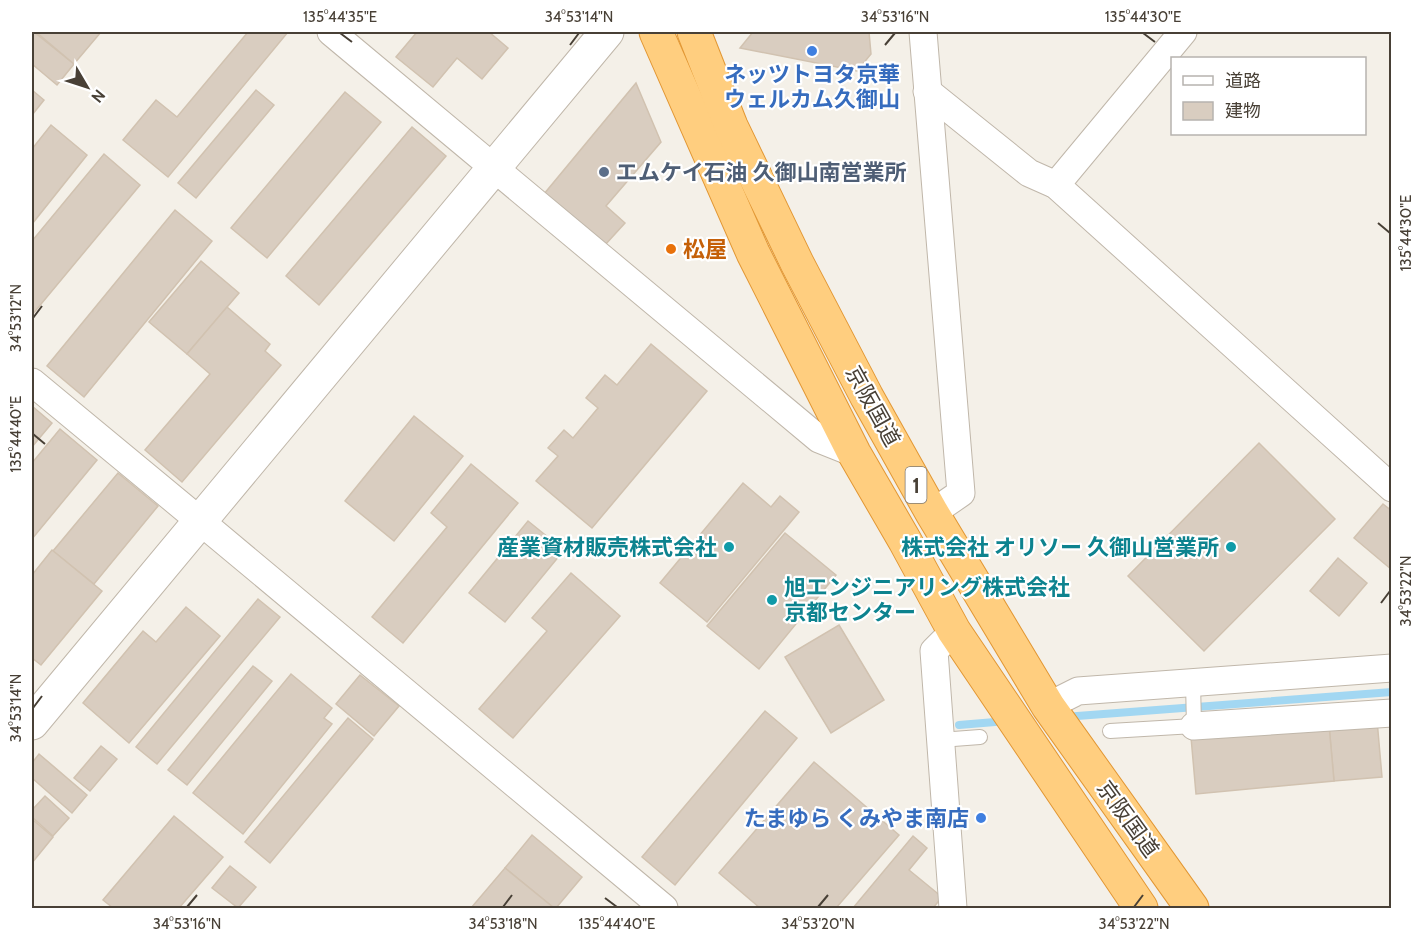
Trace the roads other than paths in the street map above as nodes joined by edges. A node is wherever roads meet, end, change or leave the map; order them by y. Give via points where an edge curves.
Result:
1 (331, 32) edge
2 (607, 32) edge
3 (656, 32) edge
4 (694, 32) edge
5 (923, 32) edge
6 (1183, 32) edge
7 (927, 91) junction
8 (494, 168) junction
9 (1056, 185) junction
10 (32, 382) edge
11 (854, 453) junction
12 (1392, 488) edge
13 (932, 513) junction
14 (200, 521) junction
15 (954, 631) junction
16 (1392, 668) edge
17 (1193, 686) junction
18 (1048, 706) junction
19 (1392, 713) edge
20 (32, 723) edge
21 (1194, 725) junction
22 (1110, 731) dead end
23 (980, 737) dead end
24 (940, 740) junction
25 (664, 909) edge
26 (953, 909) edge
27 (1142, 909) edge
28 (1192, 909) edge

1 - 8 street
2 - 8 street
3 - 11 highway, 京阪国道 / 1 via 753,253
4 - 13 highway, 京阪国道 / 1 via 731,126 797,263
5 - 7 street
6 - 9 street
7 - 9 street via 1029,172
7 - 13 street via 961,493
8 - 11 street via 819,439
8 - 14 street
9 - 12 street
10 - 14 street
11 - 15 highway, 京阪国道 / 1
13 - 18 highway, 京阪国道 / 1
14 - 20 street
14 - 25 street
15 - 24 street via 933,651
15 - 27 highway, 京阪国道 / 1
16 - 17 street
17 - 18 street via 1078,691
17 - 21 lane
18 - 28 highway, 京阪国道 / 1
19 - 21 street
21 - 22 lane
23 - 24 lane
24 - 26 street

